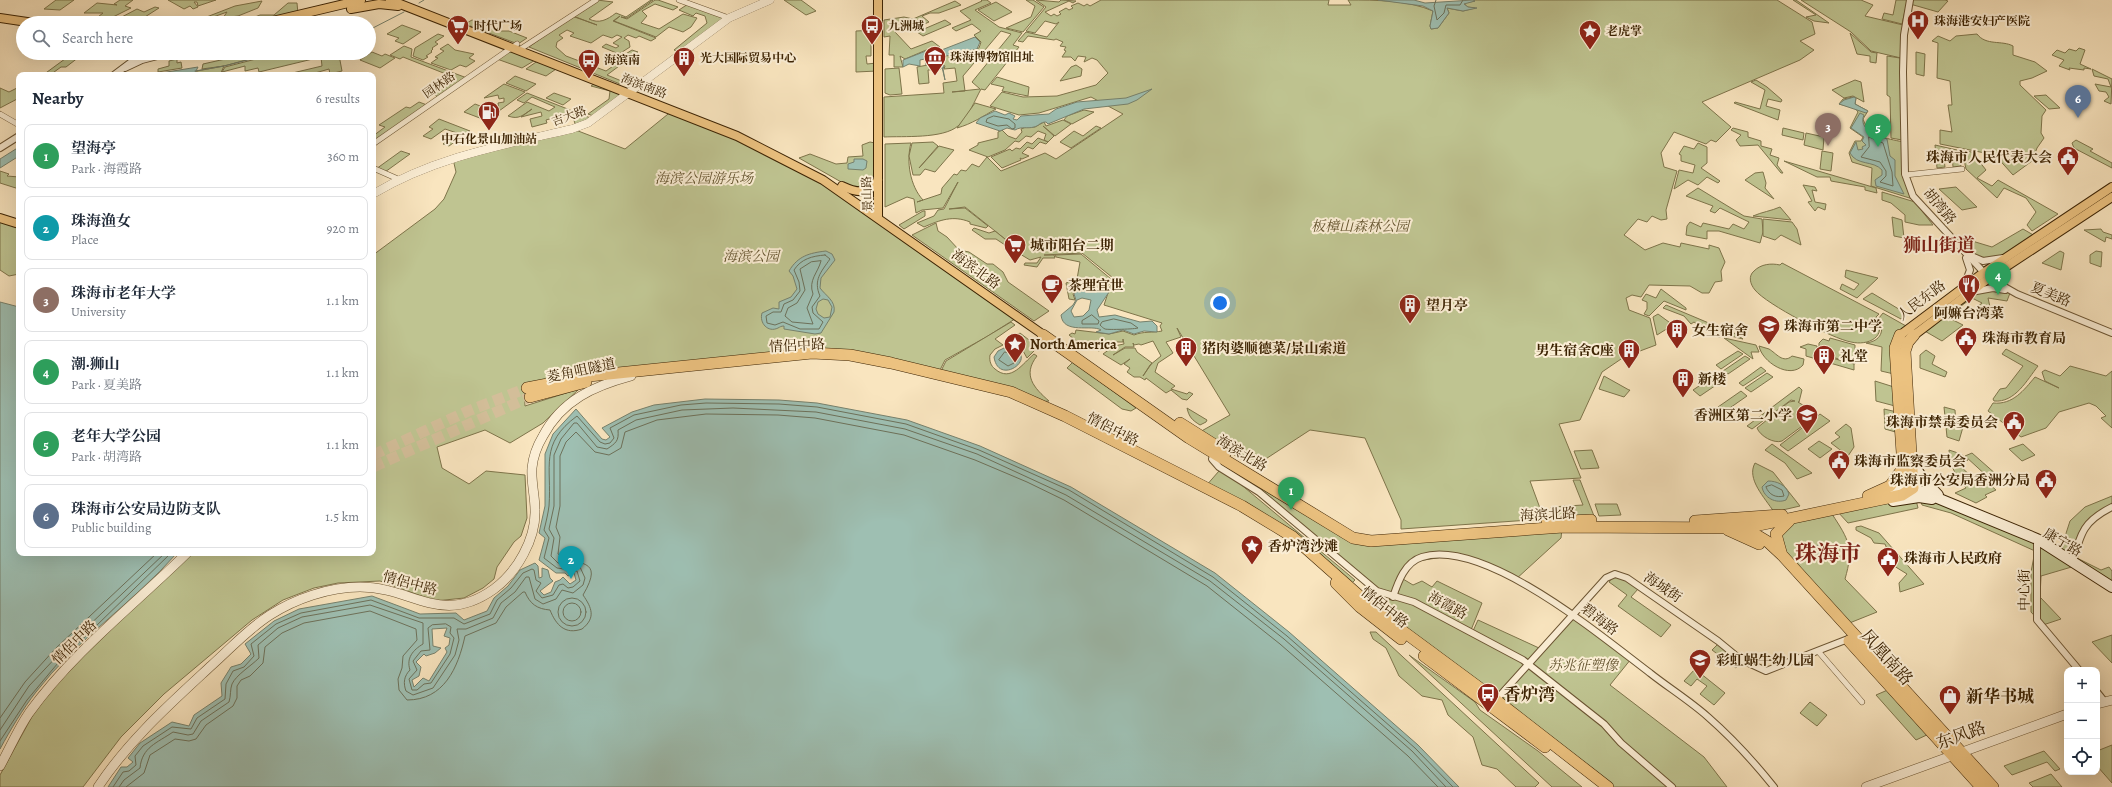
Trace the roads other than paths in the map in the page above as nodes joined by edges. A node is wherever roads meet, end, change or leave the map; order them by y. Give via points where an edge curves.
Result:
1 (360, 0) edge
2 (375, 0) edge
3 (390, 0) edge
4 (396, 0) edge
5 (596, 0) edge
6 (681, 0) edge
7 (770, 0) edge
8 (878, 0) edge
9 (884, 0) edge
10 (1910, 0) edge
11 (406, 4) edge
12 (293, 16) edge
13 (314, 16) edge
14 (315, 16) edge
15 (0, 18) edge
16 (729, 18) junction
17 (16, 20) edge
18 (0, 24) edge
19 (16, 26) edge
20 (518, 47) junction
21 (134, 60) edge
22 (148, 60) edge
23 (124, 68) junction
24 (118, 72) edge
25 (631, 92) junction
26 (0, 114) edge
27 (16, 123) edge
28 (16, 138) edge
29 (376, 142) edge
30 (0, 148) edge
31 (376, 169) edge
32 (1962, 169) dead end
33 (1906, 175) junction
34 (398, 179) junction
35 (878, 180) junction
36 (842, 186) junction
37 (2112, 187) edge
38 (376, 192) edge
39 (2112, 197) edge
40 (0, 214) edge
41 (880, 215) junction
42 (0, 218) edge
43 (16, 219) edge
44 (16, 223) edge
45 (1963, 252) junction
46 (2009, 256) junction
47 (1986, 275) junction
48 (1967, 290) junction
49 (2017, 294) junction
50 (2112, 333) edge
51 (636, 372) junction
52 (528, 393) tunnel mouth
53 (1214, 453) junction
54 (1912, 462) junction
55 (1900, 473) junction
56 (1913, 488) junction
57 (1889, 489) junction
58 (1948, 502) junction
59 (1864, 503) junction
60 (2112, 507) edge
61 (1774, 516) junction
62 (1790, 520) junction
63 (1997, 522) junction
64 (1723, 524) junction
65 (1763, 525) junction
66 (1745, 528) junction
67 (1765, 544) junction
68 (2038, 544) junction
69 (1782, 555) junction
70 (184, 556) edge
71 (2073, 561) junction
72 (2112, 587) edge
73 (2112, 591) edge
74 (1393, 597) junction
75 (1572, 615) junction
76 (1848, 639) junction
77 (1818, 651) junction
78 (1528, 664) junction
79 (2076, 667) edge
80 (1496, 700) junction
81 (1862, 702) dead end
82 (2064, 715) edge
83 (1957, 753) junction
84 (0, 766) edge
85 (98, 787) edge
86 (1598, 787) edge
87 (1608, 787) edge
88 (1672, 787) edge
89 (1774, 787) edge
90 (1866, 787) edge
91 (1981, 787) edge
92 (1993, 787) edge

1 - 12 main road
2 - 13 main road
3 - 11 main road, 海滨南路
4 - 11 main road, 海滨南路
5 - 20 street, 园林路
6 - 16 street
7 - 16 main road, 吉大路
8 - 35 main road, 景山路
9 - 41 main road, 景山路
10 - 33 street, 胡湾路 via 1904,35
11 - 14 main road via 379,4
11 - 20 main road, 海滨南路
15 - 17 main road
16 - 25 main road, 吉大路
18 - 19 main road
20 - 25 main road, 海滨南路
20 - 29 street, 园林路
21 - 23 street
22 - 23 street
23 - 24 street
25 - 34 main road, 吉大路 via 588,123 578,127 446,160
25 - 36 main road, 海滨南路 via 743,133 796,159
25 - 41 main road, 海滨南路 via 778,155
26 - 27 street
28 - 30 street
31 - 34 street
32 - 33 street
33 - 45 street, 胡湾路 via 1913,196
34 - 38 main road, 吉大路
35 - 36 main road via 870,190 861,192
35 - 41 main road, 景山路
36 - 41 main road, 海滨南路
37 - 46 main road, 人民东路
39 - 47 main road, 人民东路
40 - 43 main road
41 - 53 main road, 海滨北路 via 1177,430
41 - 64 main road, 海滨北路 via 1178,422 1343,526 1359,533 1376,535 1562,520
42 - 44 main road
45 - 46 street via 1984,261
45 - 47 street, 胡湾路
45 - 48 street via 1970,267
46 - 47 main road, 人民东路
47 - 48 main road, 人民东路
47 - 49 street, 夏美路
48 - 49 street via 1995,288
48 - 54 main road, 人民东路 via 1914,335 1905,351
48 - 55 main road, 人民东路 via 1904,331 1898,338 1895,348 1903,468
49 - 50 street, 夏美路
51 - 52 main road, 菱角咀隧道
51 - 80 main road, 情侶中路 via 812,353 850,355 987,385 1032,400 1242,506 1293,537 1381,615
51 - 85 street, 情侶中路 via 580,395 560,409 549,423 533,459 534,517 529,541 524,553 501,583 489,593 472,602 452,607 435,606 384,590 361,587 328,591 295,603 270,616 247,633 137,736 108,770
51 - 86 main road, 情侶中路 via 792,359 836,358 870,363 985,389 1042,410 1235,508 1275,532 1301,550 1377,621
53 - 64 main road, 海滨北路 via 1353,538 1371,541 1558,527
53 - 74 street, 海霞路 via 1212,459 1219,467 1258,492 1377,591
54 - 56 main road, 人民东路
54 - 58 main road via 1931,490
55 - 56 main road
55 - 57 main road, 人民东路
56 - 57 main road, 康宁路 via 1901,485
56 - 58 main road, 康宁路
56 - 59 main road via 1902,495
57 - 61 main road via 1877,494
58 - 59 main road via 1919,497 1878,504
58 - 63 main road, 康宁路
59 - 62 main road
60 - 71 street via 2093,516 2082,528
61 - 64 main road
61 - 65 main road
62 - 65 main road, 海滨北路
62 - 69 main road, 凤凰南路 via 1776,534
63 - 68 main road, 康宁路
63 - 71 main road, 康宁路 via 2036,539
64 - 66 main road, 海滨北路
64 - 67 main road, 凤凰南路 via 1747,538
65 - 66 main road, 海滨北路
65 - 67 main road
66 - 67 main road, 凤凰南路
67 - 69 main road, 凤凰南路
67 - 76 main road, 凤凰南路
68 - 73 main road, 康宁路 via 2070,561
68 - 79 street, 中心街 via 2037,620
69 - 83 main road, 凤凰南路
70 - 84 street, 情侶中路 via 89,646 49,688 29,714
71 - 72 main road, 康宁路
74 - 75 street, 碧海路 via 1401,575 1412,562 1439,554 1455,556 1485,566 1537,592
74 - 78 street, 海霞路 via 1414,602
75 - 77 street, 海城街 via 1606,578 1615,574 1627,578 1740,659 1766,671
75 - 78 street, 海城街
75 - 89 street, 碧海路 via 1714,722 1760,768
76 - 77 street, 海城街
76 - 83 main road, 凤凰南路
77 - 81 street
78 - 80 street, 海城街
78 - 88 street, 海霞路 via 1604,724 1621,743
80 - 87 main road, 情侶中路
82 - 83 street, 东风路
83 - 90 street, 东风路
83 - 91 main road, 凤凰南路
83 - 92 main road, 凤凰南路

